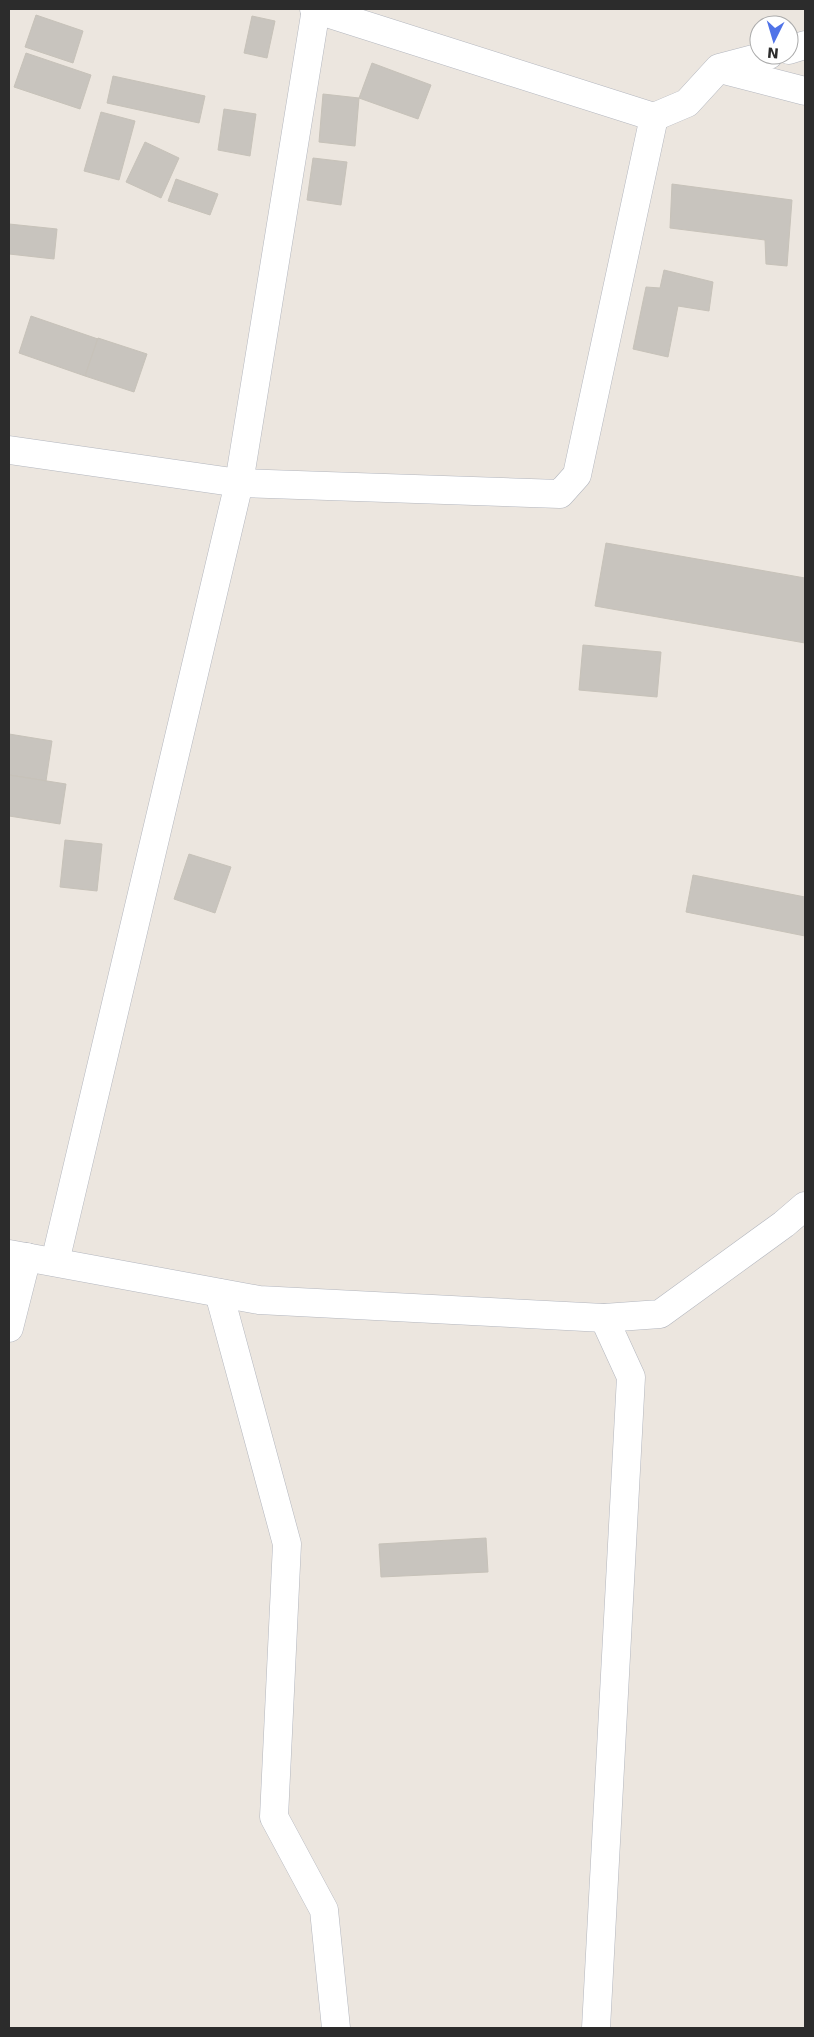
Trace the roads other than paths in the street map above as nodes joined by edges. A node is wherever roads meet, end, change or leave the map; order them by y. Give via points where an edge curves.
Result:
1 (315, 9) edge
2 (749, 60) edge
3 (719, 68) junction
4 (805, 91) edge
5 (654, 117) junction
6 (9, 450) edge
7 (239, 483) junction
8 (805, 1206) edge
9 (18, 1256) edge
10 (55, 1262) junction
11 (220, 1293) junction
12 (604, 1318) junction
13 (9, 1328) edge
14 (336, 2028) edge
15 (596, 2028) edge

1 - 5 street
1 - 7 street
2 - 3 street
3 - 4 street
3 - 5 street via 687,103
5 - 7 street via 577,474 560,494
6 - 7 street
7 - 10 street
8 - 12 street via 660,1314
9 - 10 street
9 - 13 street
10 - 11 street
11 - 12 street via 259,1300
11 - 14 street via 287,1544 274,1817 324,1910
12 - 15 street via 630,1377

